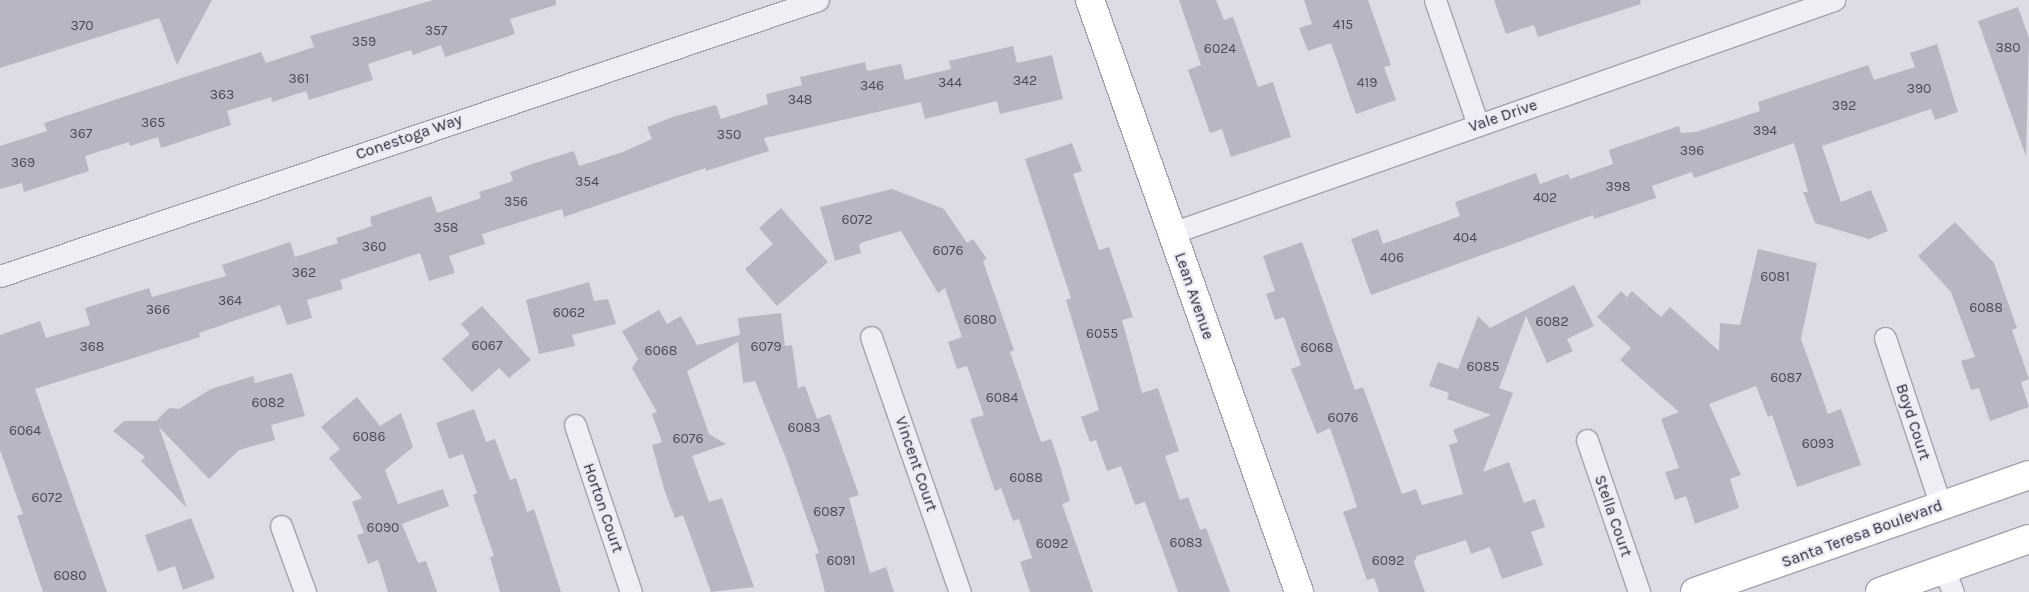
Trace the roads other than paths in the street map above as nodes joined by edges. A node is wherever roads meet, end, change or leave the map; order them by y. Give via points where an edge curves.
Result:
1 (818, 0) edge
2 (1090, 0) edge
3 (1435, 0) edge
4 (1834, 0) edge
5 (1478, 124) junction
6 (1172, 233) junction
7 (0, 276) edge
8 (871, 337) dead end
9 (1885, 338) dead end
10 (575, 425) dead end
11 (1587, 440) dead end
12 (2029, 475) edge
13 (1941, 506) junction
14 (281, 526) dead end
15 (2029, 539) edge
16 (1949, 580) edge
17 (305, 592) edge
18 (632, 592) edge
19 (960, 592) edge
20 (1299, 592) edge
21 (1639, 592) edge
22 (1695, 592) edge
23 (1880, 592) edge

1 - 7 street, Conestoga Way
2 - 6 street, Lean Avenue
3 - 5 street
4 - 5 street, Vale Drive
5 - 6 street, Vale Drive
6 - 20 street, Lean Avenue
8 - 19 street, Vincent Court
9 - 13 street, Boyd Court
10 - 18 street, Horton Court
11 - 21 street, Stella Court
12 - 13 street, Santa Teresa Boulevard
13 - 22 street, Santa Teresa Boulevard
14 - 17 street
15 - 16 street
16 - 23 street

